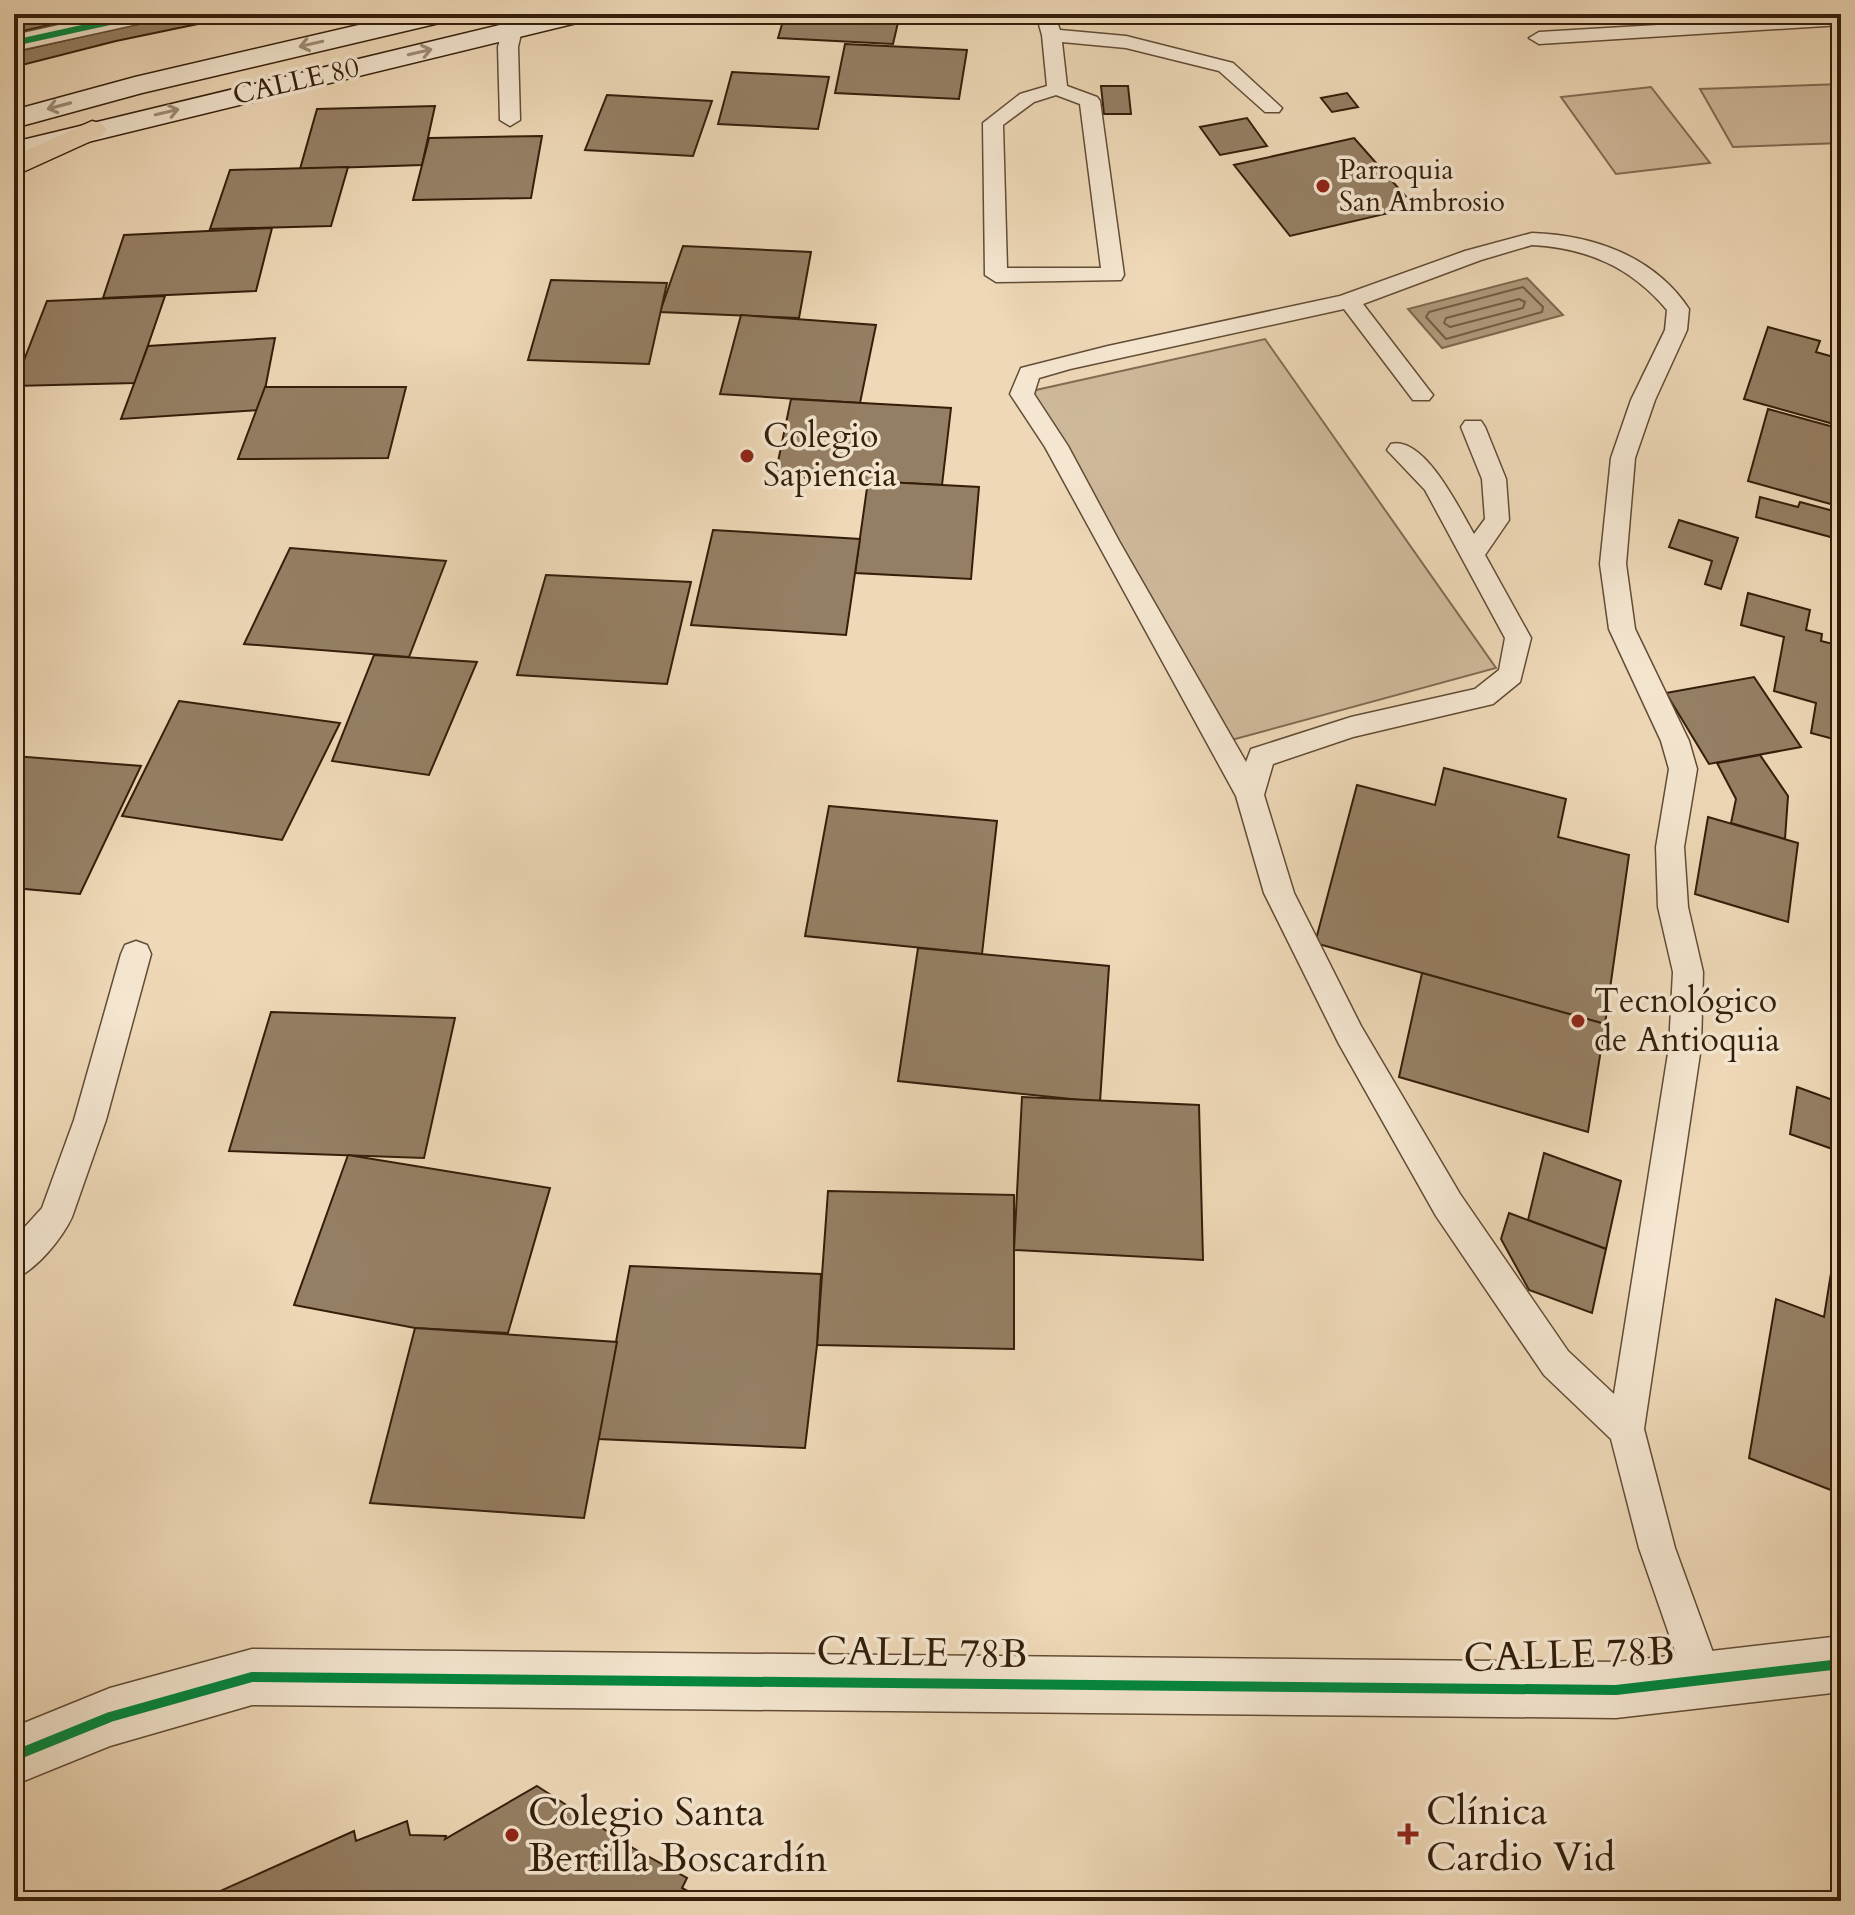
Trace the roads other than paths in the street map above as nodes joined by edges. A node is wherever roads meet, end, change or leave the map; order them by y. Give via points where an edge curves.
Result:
1 (146, 14) edge
2 (442, 14) edge
3 (579, 14) edge
4 (1045, 14) edge
5 (1841, 19) edge
6 (512, 30) junction
7 (1052, 35) junction
8 (1539, 38) dead end
9 (14, 43) edge
10 (1057, 89) junction
11 (1272, 108) dead end
12 (14, 119) edge
13 (510, 120) dead end
14 (92, 130) junction
15 (14, 151) edge
16 (14, 167) edge
17 (1349, 301) junction
18 (1421, 395) dead end
19 (1473, 427) dead end
20 (1399, 450) dead end
21 (1472, 555) junction
22 (1250, 795) junction
23 (136, 954) dead end
24 (14, 1263) edge
25 (1626, 1429) junction
26 (1841, 1664) edge
27 (1704, 1680) junction
28 (14, 1756) edge

1 - 9 street
2 -> 12 street, CALLE 80
3 - 6 street, CALLE 80
4 - 7 lane
5 - 8 lane
6 - 13 lane
14 -> 6 street, CALLE 80
7 - 10 lane
7 - 11 lane via 1126,42 1226,67
10 - 10 lane via 1027,98 993,123 996,275 1113,275 1090,101
14 - 15 street, CALLE 80
14 - 16 main road
17 - 18 lane
17 - 22 lane via 1046,368 1029,373 1022,394
17 - 25 lane via 1528,239 1566,240 1601,249 1638,269 1678,309 1676,330 1623,458 1613,564 1622,629 1683,769 1670,847 1673,907 1688,972 1685,1047
19 - 21 lane via 1494,479 1497,520
20 - 21 lane via 1434,485
21 - 22 lane via 1518,638 1511,675 1483,697 1351,727 1261,757
22 - 25 lane via 1279,893 1350,1035 1448,1205 1556,1363
23 - 24 lane via 90,1120 55,1217
25 - 27 lane via 1657,1548
26 - 27 street, CALLE 78B
27 - 28 street, CALLE 78B via 1616,1690 252,1677 110,1717

